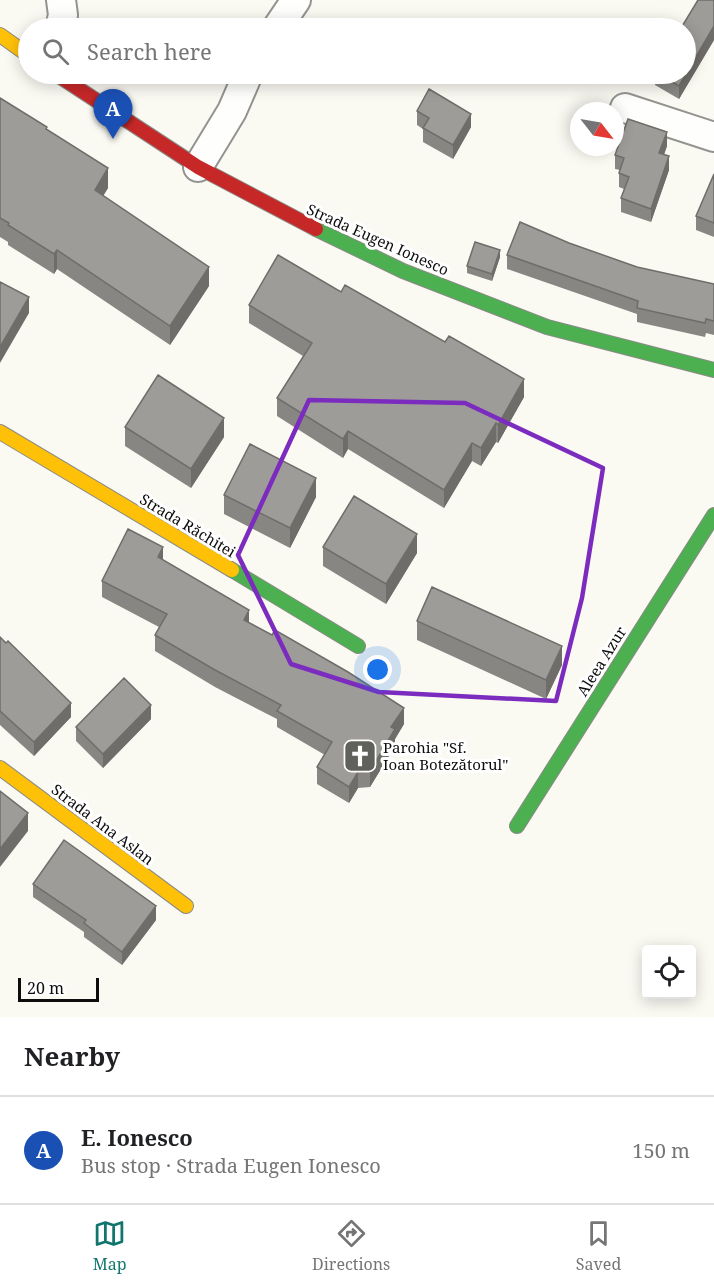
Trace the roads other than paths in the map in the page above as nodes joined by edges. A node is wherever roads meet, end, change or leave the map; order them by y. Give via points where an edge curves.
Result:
1 (61, 0) edge
2 (296, 0) edge
3 (62, 18) edge
4 (284, 18) edge
5 (0, 35) edge
6 (18, 48) edge
7 (71, 84) edge
8 (244, 84) edge
9 (625, 108) dead end
10 (714, 137) edge
11 (198, 167) junction
12 (714, 370) edge
13 (0, 432) edge
14 (714, 514) edge
15 (358, 646) dead end
16 (0, 768) edge
17 (517, 826) dead end
18 (186, 906) dead end

1 - 3 street
2 - 4 street
5 - 6 street
7 - 11 street, Strada Eugen Ionesco
8 - 11 street
9 - 10 street
11 - 12 street, Strada Eugen Ionesco via 353,248 530,321
13 - 15 street, Strada Răchitei
14 - 17 street, Aleea Azur
16 - 18 street, Strada Ana Aslan

